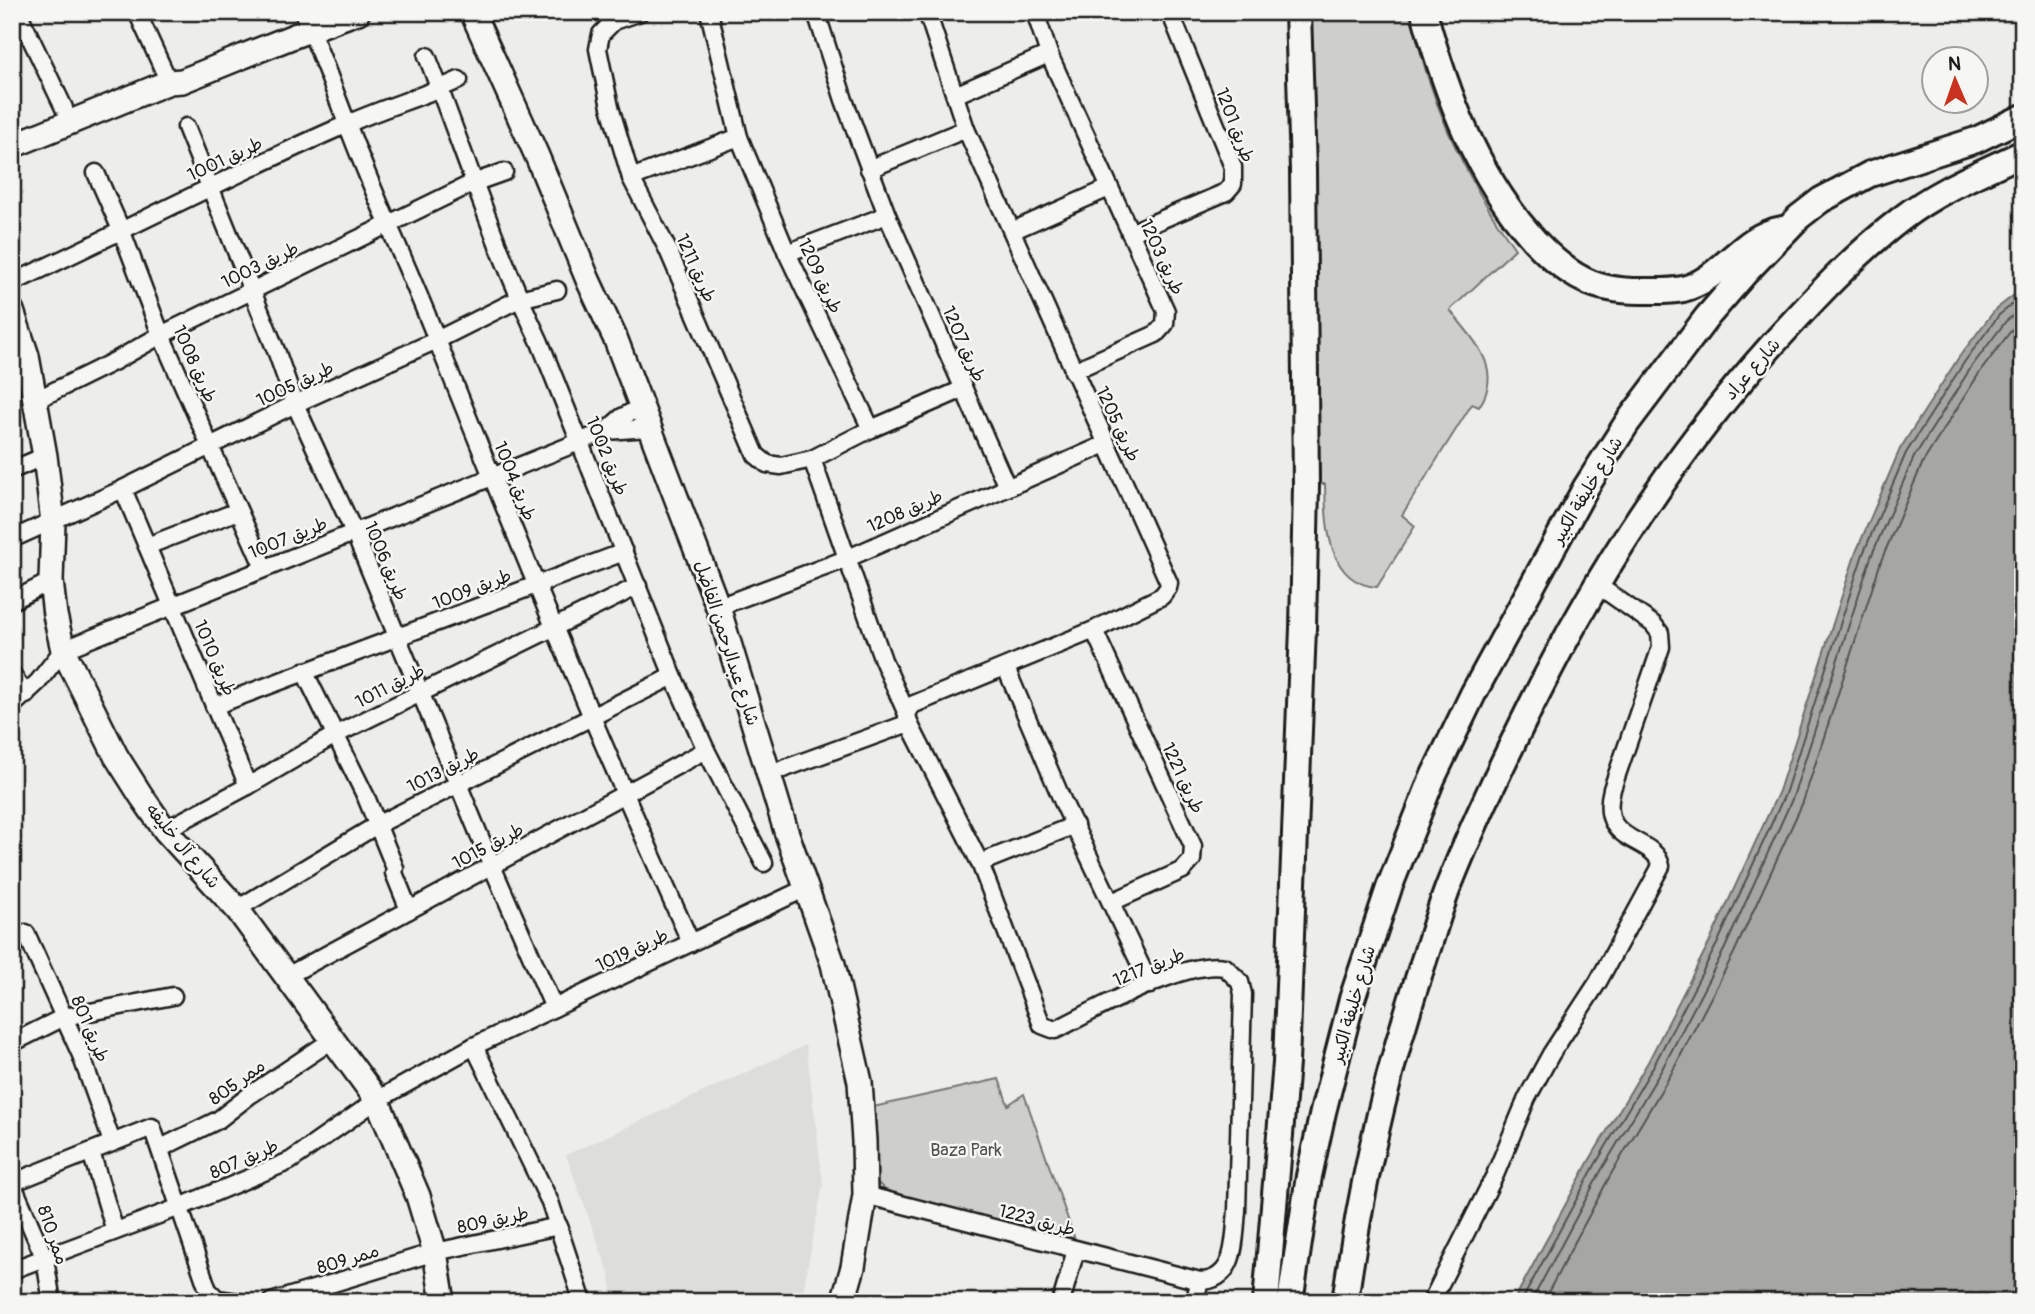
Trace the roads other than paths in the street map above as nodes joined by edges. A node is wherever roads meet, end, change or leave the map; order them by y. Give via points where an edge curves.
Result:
1 (18, 12) edge
2 (136, 12) edge
3 (358, 12) edge
4 (471, 12) edge
5 (709, 12) edge
6 (816, 12) edge
7 (927, 12) edge
8 (1035, 12) edge
9 (1170, 12) edge
10 (1298, 12) edge
11 (1424, 12) edge
12 (638, 13) edge
13 (306, 21) edge
14 (1049, 54) junction
15 (427, 57) dead end
16 (459, 80) dead end
17 (169, 82) junction
18 (440, 89) junction
19 (955, 95) junction
20 (64, 108) dead end
21 (2023, 117) edge
22 (347, 124) junction
23 (186, 127) dead end
24 (965, 129) junction
25 (739, 137) junction
26 (12, 146) edge
27 (2023, 153) edge
28 (869, 169) junction
29 (504, 172) dead end
30 (96, 173) dead end
31 (631, 178) junction
32 (473, 183) junction
33 (210, 187) junction
34 (1109, 188) junction
35 (887, 215) junction
36 (388, 225) junction
37 (1786, 228) junction
38 (122, 232) junction
39 (1012, 232) junction
40 (1130, 233) junction
41 (787, 253) junction
42 (12, 283) edge
43 (557, 290) dead end
44 (251, 291) junction
45 (519, 299) junction
46 (12, 311) edge
47 (161, 335) junction
48 (437, 340) junction
49 (20, 358) edge
50 (1073, 370) junction
51 (963, 389) junction
52 (36, 400) junction
53 (295, 404) junction
54 (645, 417) junction
55 (871, 429) junction
56 (580, 442) junction
57 (1106, 444) junction
58 (210, 446) junction
59 (45, 456) junction
60 (812, 459) junction
61 (12, 470) edge
62 (493, 477) junction
63 (1007, 487) junction
64 (123, 489) junction
65 (238, 511) junction
66 (53, 522) junction
67 (354, 532) junction
68 (12, 539) edge
69 (147, 545) junction
70 (624, 552) junction
71 (846, 559) junction
72 (264, 568) junction
73 (51, 581) junction
74 (1596, 584) junction
75 (536, 586) junction
76 (638, 586) junction
77 (12, 601) edge
78 (172, 605) junction
79 (718, 607) junction
80 (555, 627) junction
81 (1094, 630) junction
82 (398, 638) junction
83 (63, 650) junction
84 (1006, 668) junction
85 (304, 671) junction
86 (12, 674) edge
87 (673, 676) junction
88 (420, 692) junction
89 (26, 695) junction
90 (12, 706) edge
91 (214, 706) junction
92 (909, 714) junction
93 (590, 718) junction
94 (335, 735) junction
95 (706, 750) junction
96 (783, 769) dead end
97 (458, 784) junction
98 (248, 786) junction
99 (624, 794) junction
100 (377, 825) junction
101 (1074, 825) junction
102 (165, 830) junction
103 (764, 863) dead end
104 (980, 863) junction
105 (492, 866) junction
106 (806, 888) junction
107 (1112, 902) junction
108 (237, 909) junction
109 (409, 910) junction
110 (26, 933) dead end
111 (691, 943) junction
112 (287, 976) junction
113 (1150, 985) junction
114 (173, 996) dead end
115 (554, 1008) junction
116 (64, 1017) junction
117 (332, 1040) junction
118 (12, 1043) edge
119 (474, 1046) junction
120 (377, 1100) junction
121 (112, 1142) junction
122 (161, 1148) junction
123 (91, 1152) junction
124 (12, 1183) edge
125 (865, 1195) junction
126 (180, 1208) junction
127 (559, 1226) junction
128 (115, 1231) junction
129 (1076, 1250) junction
130 (435, 1252) junction
131 (45, 1259) junction
132 (12, 1270) edge
133 (1200, 1281) junction
134 (52, 1302) edge
135 (238, 1302) edge
136 (271, 1302) edge
137 (443, 1302) edge
138 (583, 1302) edge
139 (843, 1302) edge
140 (1061, 1302) edge
141 (1194, 1302) edge
142 (1266, 1302) edge
143 (1290, 1302) edge
144 (1345, 1302) edge
145 (1431, 1302) edge

1 - 20 street
2 - 17 street
3 - 13 street
4 - 54 street, شارع عبدالرحمن الفاضل via 537,156
5 - 25 street, طريق 1209
6 - 28 street, طريق 1207
7 - 19 street, طريق 1205
8 - 14 street, طريق 1203
9 - 40 street, طريق 1201 via 1234,178 1226,192
10 - 142 main road via 1306,486 1303,628 1286,1063
11 - 37 main road via 1451,102 1478,159 1524,228 1571,273 1611,289 1669,292 1714,275 1752,240
12 - 31 street, طريق 1211 via 614,21 601,34 598,49
13 - 17 street via 185,70
13 - 22 street, طريق 1004
14 - 19 street
14 - 34 street, طريق 1203
15 - 18 street, طريق 1002
16 - 18 street, طريق 1001
17 - 26 street
18 - 22 street, طريق 1001
18 - 32 street, طريق 1002
19 - 24 street, طريق 1205
21 - 37 main road via 1976,140 1870,174 1821,201
22 - 33 street, طريق 1001
22 - 36 street, طريق 1004
23 - 33 street, طريق 1006
24 - 28 street
24 - 39 street, طريق 1205
25 - 31 street
25 - 41 street, طريق 1209
27 - 74 main road, شارع عراد via 1936,195 1900,219 1800,314 1700,431
28 - 35 street, طريق 1207
29 - 32 street, طريق 1003
30 - 38 street, طريق 1008
31 - 60 street, طريق 1211 via 668,250 756,455 767,464 781,466
32 - 36 street, طريق 1003
32 - 45 street, طريق 1002
33 - 38 street, طريق 1001
33 - 44 street, طريق 1006
34 - 39 street
34 - 40 street, طريق 1203
35 - 41 street
35 - 51 street, طريق 1207
36 - 44 street, طريق 1003
36 - 48 street, طريق 1004
37 - 143 main road, شارع خليفة الكبير via 1707,317 1627,423 1544,563 1432,779 1352,999 1309,1176
38 - 42 street, طريق 1001
38 - 47 street, طريق 1008
39 - 50 street, طريق 1205
40 - 50 street, طريق 1203 via 1166,311 1165,324 1156,334
41 - 55 street, طريق 1209
43 - 45 street, طريق 1005
44 - 47 street, طريق 1003
44 - 53 street, طريق 1006
45 - 48 street, طريق 1005
45 - 56 street, طريق 1002
46 - 49 street, شارع آل خليفه
47 - 52 street, طريق 1003
47 - 58 street, طريق 1008
48 - 53 street, طريق 1005
48 - 62 street, طريق 1004
49 - 52 street, شارع آل خليفه
50 - 57 street, طريق 1205
51 - 55 street, طريق 1211
51 - 63 street, طريق 1207
52 - 59 street, شارع آل خليفه
53 - 58 street, طريق 1005
53 - 67 street, طريق 1006
54 - 56 street, طريق 1007 via 622,417 606,431
54 - 79 street, شارع عبدالرحمن الفاضل
55 - 60 street, طريق 1211
56 - 62 street, طريق 1007
56 - 70 street, طريق 1002
57 - 63 street, طريق 1208
57 - 81 street, طريق 1205 via 1169,583 1162,596
58 - 64 street, طريق 1005
58 - 65 street, طريق 1008
59 - 61 street
59 - 66 street, شارع آل خليفه
60 - 71 street
62 - 67 street, طريق 1007
62 - 75 street, طريق 1004
63 - 71 street, طريق 1208
64 - 66 street, طريق 1005
64 - 69 street, طريق 1010
65 - 69 street
65 - 72 street, طريق 1008
66 - 68 street, طريق 1005
66 - 73 street, شارع آل خليفه
67 - 72 street, طريق 1007
67 - 82 street, طريق 1006
69 - 78 street, طريق 1010
70 - 75 street, طريق 1009
70 - 76 street, طريق 1002
71 - 79 street, طريق 1208
71 - 92 street, طريق 1217 via 883,660
72 - 78 street, طريق 1007
73 - 77 street
73 - 83 street, شارع آل خليفه
74 - 144 main road, شارع عراد via 1503,761 1448,886 1407,1011 1379,1117 1357,1217
74 - 145 street via 1653,624 1662,638 1610,806 1622,834 1657,856 1661,866 1604,972 1527,1098 1495,1175
75 - 80 street, طريق 1004
75 - 82 street, طريق 1009
76 - 80 street, طريق 1011
76 - 87 street, طريق 1002
78 - 83 street, طريق 1007
78 - 91 street, طريق 1010
79 - 106 street, شارع عبدالرحمن الفاضل
80 - 88 street, طريق 1011
80 - 93 street, طريق 1004
81 - 84 street, طريق 1205
81 - 107 street, طريق 1221 via 1193,846 1192,860 1183,870
82 - 85 street, طريق 1009
82 - 88 street, طريق 1006
83 - 89 street
83 - 102 street, شارع آل خليفه via 116,756
84 - 92 street, طريق 1205
84 - 101 street
85 - 91 street, طريق 1009
85 - 94 street
86 - 89 street
87 - 93 street, طريق 1013
87 - 95 street, طريق 1002
88 - 94 street, طريق 1011
88 - 97 street, طريق 1006
89 - 90 street
91 - 98 street, طريق 1010
92 - 96 street, طريق 1205
92 - 104 street, طريق 1217
93 - 97 street, طريق 1013
93 - 99 street, طريق 1004
94 - 98 street, طريق 1011
94 - 100 street
95 - 99 street, طريق 1015
95 - 103 street, طريق 1002
97 - 100 street, طريق 1013
97 - 105 street, طريق 1006
98 - 102 street, طريق 1011
99 - 105 street, طريق 1015
99 - 111 street, طريق 1004
100 - 108 street, طريق 1013
100 - 109 street
101 - 104 street
101 - 107 street
102 - 108 street, شارع آل خليفه
104 - 113 street, طريق 1217 via 1042,1025 1055,1030
105 - 109 street, طريق 1015
105 - 115 street, طريق 1006
106 - 111 street, طريق 1019
106 - 125 street, شارع عبدالرحمن الفاضل via 833,964 860,1082
107 - 113 street
108 - 112 street, شارع آل خليفه
109 - 112 street, طريق 1015
110 - 116 street, طريق 801
111 - 115 street, طريق 1019
112 - 117 street, شارع آل خليفه
113 - 133 street, طريق 1217 via 1209,965 1225,967 1240,982 1243,994 1234,1242 1228,1268 1215,1279
114 - 116 street
115 - 119 street, طريق 1019
116 - 118 street
116 - 121 street, طريق 801
117 - 120 street, شارع آل خليفه
117 - 122 street, ممر 805 via 218,1120
119 - 120 street, طريق 1019
119 - 127 street
120 - 126 street, طريق 807 via 290,1161
120 - 130 street, شارع آل خليفه via 418,1196
121 - 122 street via 152,1127
121 - 123 street
122 - 126 street
123 - 124 street
123 - 128 street
124 - 131 street, ممر 810
125 - 129 street, طريق 1223
125 - 139 street, شارع عبدالرحمن الفاضل
126 - 128 street, طريق 807
126 - 135 street via 208,1290 217,1299
127 - 130 street, طريق 809
127 - 138 street
128 - 131 street, طريق 807
129 - 133 street, طريق 1223
129 - 140 street
130 - 136 street, ممر 809
130 - 137 street, شارع آل خليفه
131 - 132 street, طريق 807
131 - 134 street, ممر 810
133 - 141 street

